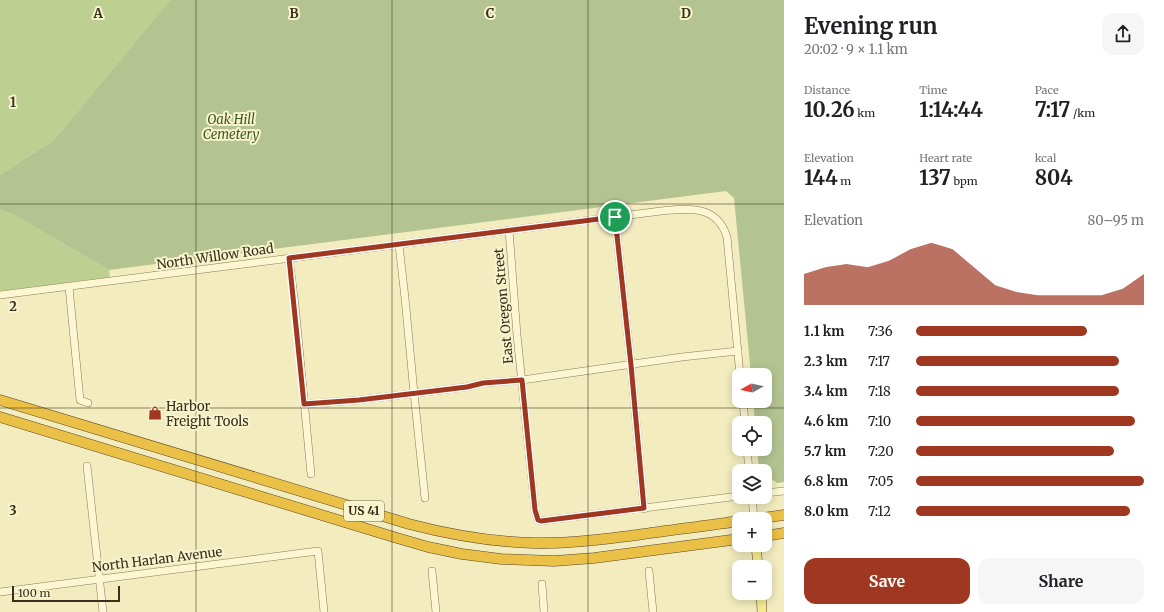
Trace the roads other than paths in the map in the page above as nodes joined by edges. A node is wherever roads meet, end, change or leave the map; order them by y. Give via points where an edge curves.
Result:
1 (615, 217) junction
2 (509, 230) junction
3 (399, 244) junction
4 (289, 258) junction
5 (69, 287) junction
6 (0, 295) edge
7 (738, 351) junction
8 (631, 365) junction
9 (739, 368) edge
10 (522, 380) junction
11 (414, 393) junction
12 (0, 400) edge
13 (88, 403) dead end
14 (304, 404) junction
15 (0, 417) edge
16 (87, 466) dead end
17 (311, 474) dead end
18 (784, 491) edge
19 (772, 492) edge
20 (732, 497) edge
21 (425, 498) dead end
22 (644, 508) junction
23 (784, 515) edge
24 (772, 517) edge
25 (732, 522) edge
26 (784, 533) edge
27 (772, 535) edge
28 (732, 540) edge
29 (432, 571) dead end
30 (648, 571) dead end
31 (99, 578) junction
32 (542, 584) dead end
33 (0, 592) edge
34 (761, 600) edge
35 (103, 612) edge
36 (324, 612) edge
37 (436, 612) edge
38 (544, 612) edge
39 (653, 612) edge
40 (762, 612) edge

1 - 2 street, North Willow Road
1 - 7 street, North Willow Road via 695,210 708,213 720,222 727,237
1 - 8 street
2 - 3 street, North Willow Road
2 - 10 street, East Oregon Street
3 - 4 street, North Willow Road
3 - 11 street
4 - 5 street, North Willow Road
4 - 14 street
5 - 6 street, North Willow Road
5 - 13 street via 80,400
7 - 8 street
7 - 9 street
8 - 10 street
8 - 22 street
10 - 11 street
10 - 22 street, East Oregon Street via 537,519 541,521
11 - 14 street
11 - 21 street
12 - 25 highway, US 41 via 409,524 468,538 535,543 576,542
14 - 17 street
15 - 28 highway, US 41 via 397,538 462,554 501,559 554,561
16 - 31 street
18 - 19 street
20 - 22 street
23 - 24 highway
26 - 27 highway
29 - 37 street
30 - 39 street
31 - 33 street, North Harlan Avenue
31 - 35 street
31 - 36 street, North Harlan Avenue via 318,551
32 - 38 street
34 - 40 main road

